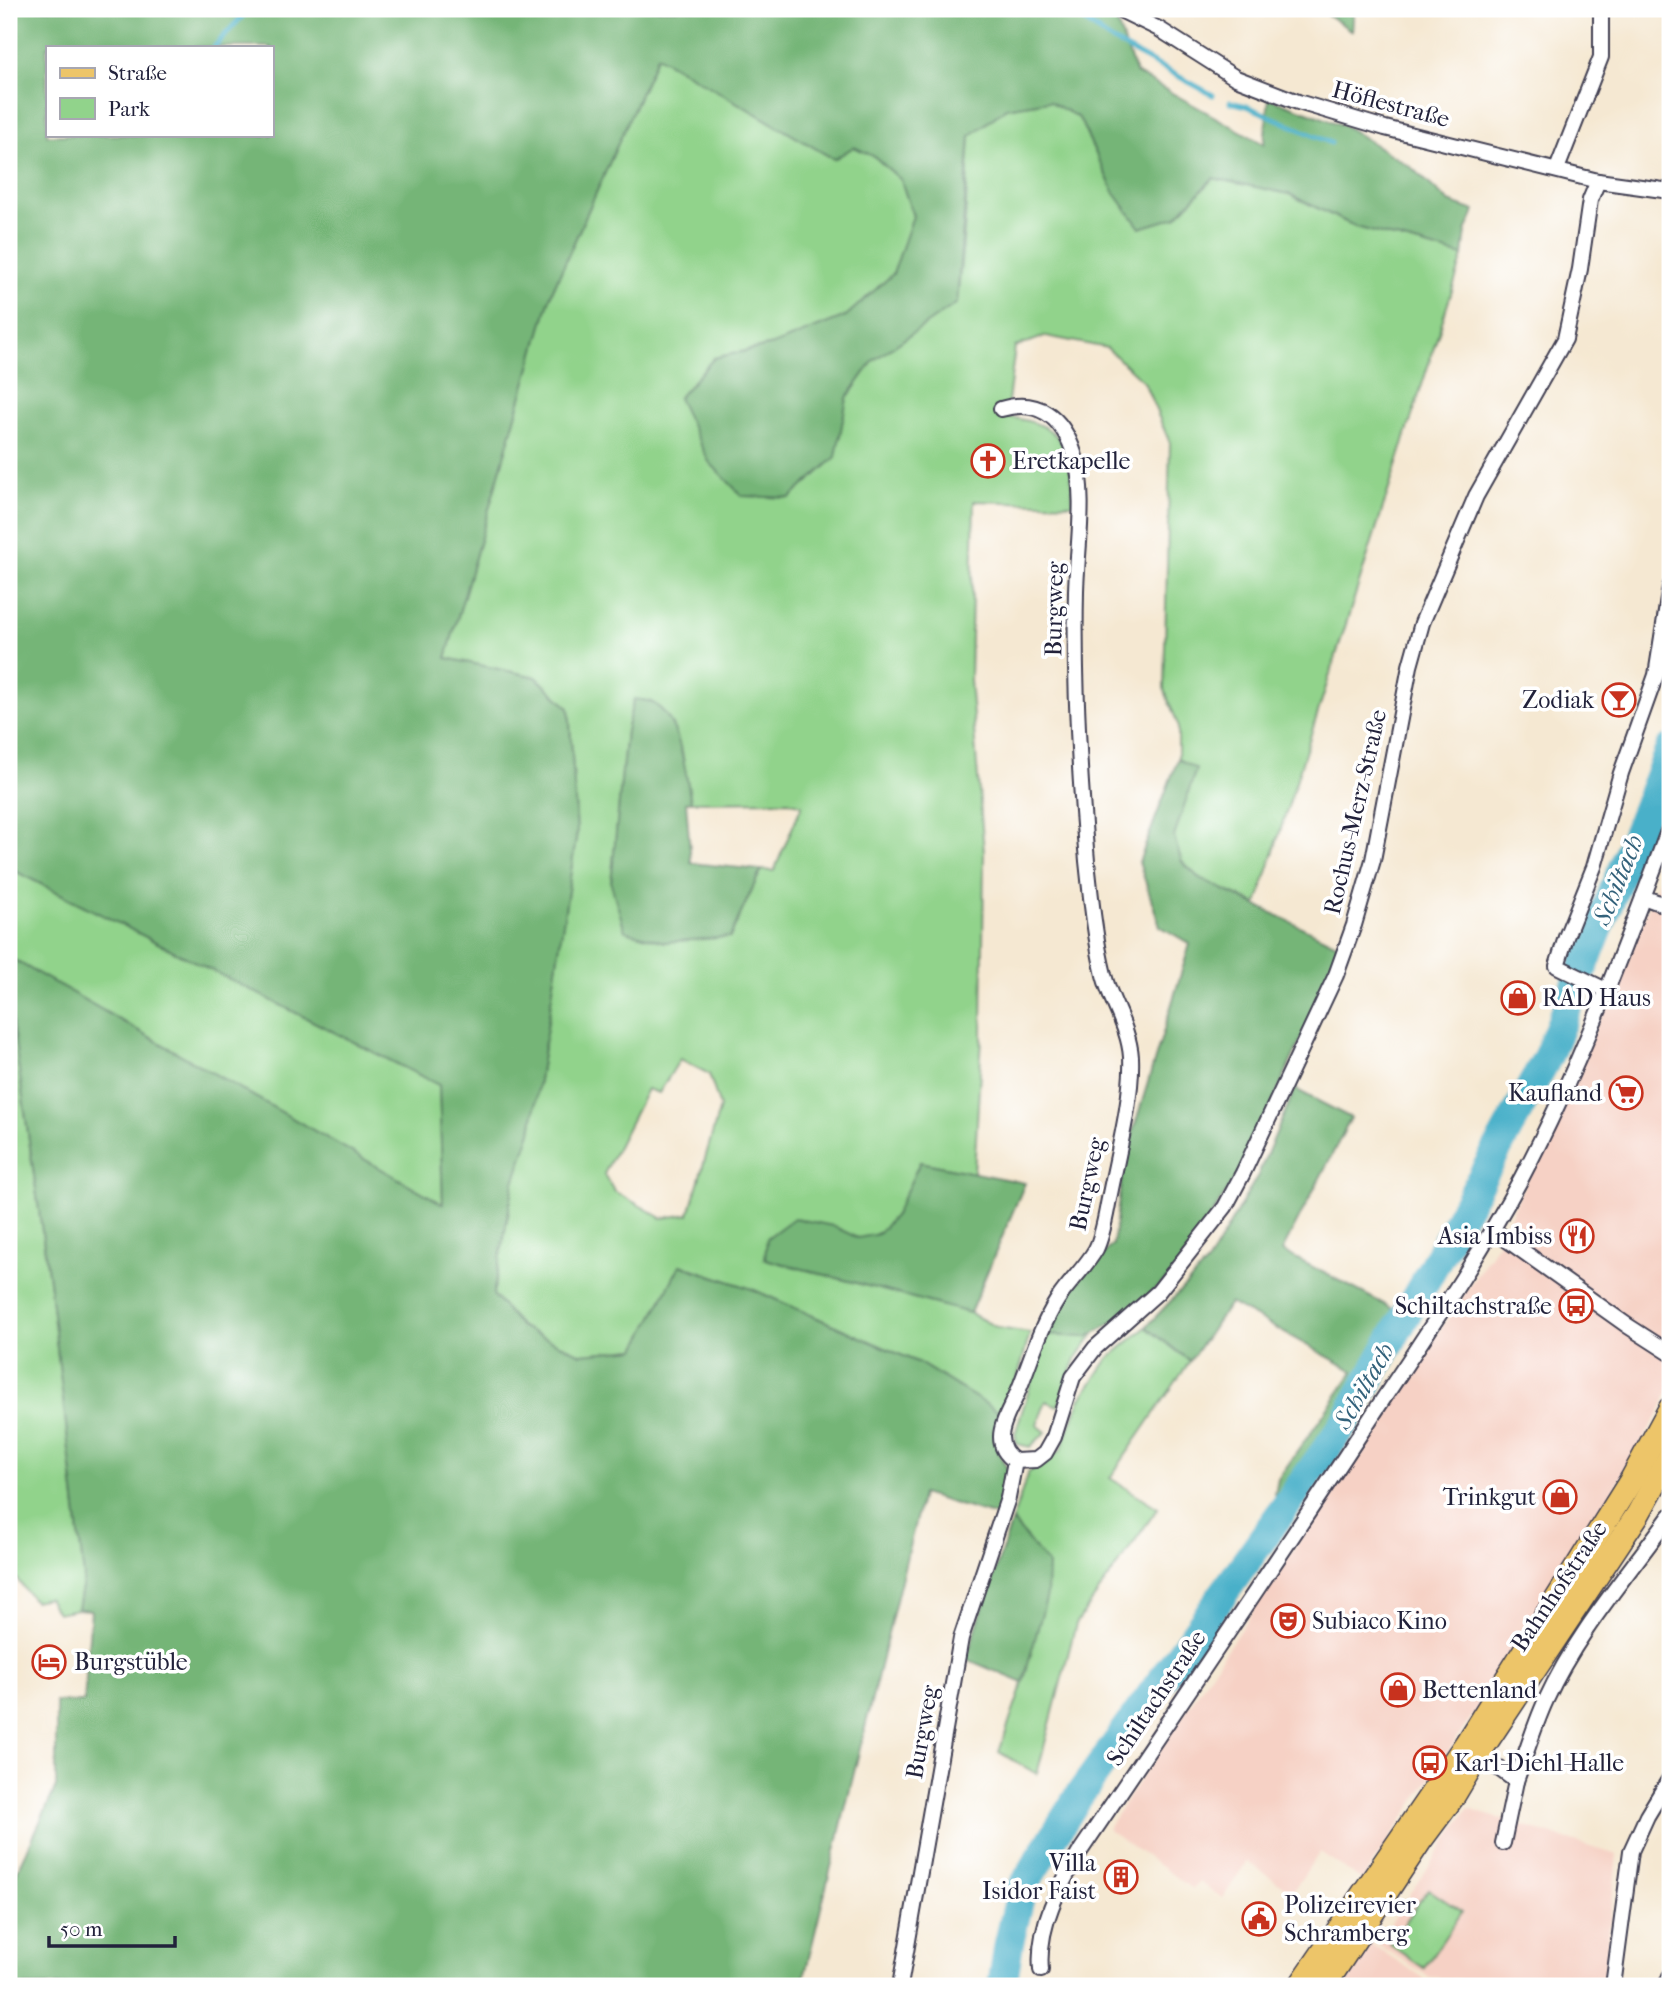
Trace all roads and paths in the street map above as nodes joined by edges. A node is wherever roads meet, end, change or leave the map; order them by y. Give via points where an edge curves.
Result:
1 (1118, 9) edge
2 (1601, 9) edge
3 (1557, 169) junction
4 (1598, 181) junction
5 (1670, 191) edge
6 (1001, 410) dead end
7 (1670, 586) edge
8 (1670, 826) edge
9 (1643, 897) junction
10 (1670, 908) edge
11 (1608, 990) junction
12 (1493, 1230) junction
13 (1670, 1353) edge
14 (1670, 1409) edge
15 (1670, 1456) edge
16 (1014, 1461) junction
17 (1670, 1516) edge
18 (1472, 1749) junction
19 (1670, 1778) edge
20 (1516, 1781) junction
21 (1503, 1843) dead end
22 (1041, 1970) dead end
23 (1670, 1976) edge
24 (900, 1986) edge
25 (1300, 1986) edge
26 (1324, 1986) edge
27 (1613, 1986) edge
28 (1665, 1986) edge

1 - 3 street, Höflestraße via 1236,78 1298,102
2 - 3 street via 1601,57
3 - 4 street, Höflestraße
4 - 5 street, Höflestraße
4 - 16 street, Rochus-Merz-Straße via 1590,200 1565,339 1476,496 1422,622 1373,860 1336,975 1224,1208 1158,1292 1095,1348 1073,1377 1045,1453 1036,1460
6 - 16 street, Burgweg via 1031,405 1047,413 1065,431 1075,456 1080,492 1077,706 1087,853 1099,952 1131,1055 1129,1088 1097,1248 1058,1299 1042,1329 1003,1426 1003,1448
7 - 11 street via 1656,675 1557,966
8 - 9 street, Schiltachstraße
9 - 10 street
9 - 11 street, Schiltachstraße
11 - 12 street, Schiltachstraße via 1542,1136
12 - 13 street
12 - 22 street, Schiltachstraße via 1081,1850 1059,1888 1044,1928
14 - 18 main road, Bahnhofstraße
15 - 18 main road, Bahnhofstraße via 1638,1514
16 - 24 street, Burgweg via 1008,1498 961,1638
17 - 20 street via 1618,1582 1563,1669 1546,1700
18 - 20 street
18 - 25 main road, Bahnhofstraße
18 - 26 main road, Bahnhofstraße via 1452,1798
19 - 27 street via 1631,1850
20 - 21 street
23 - 28 street

